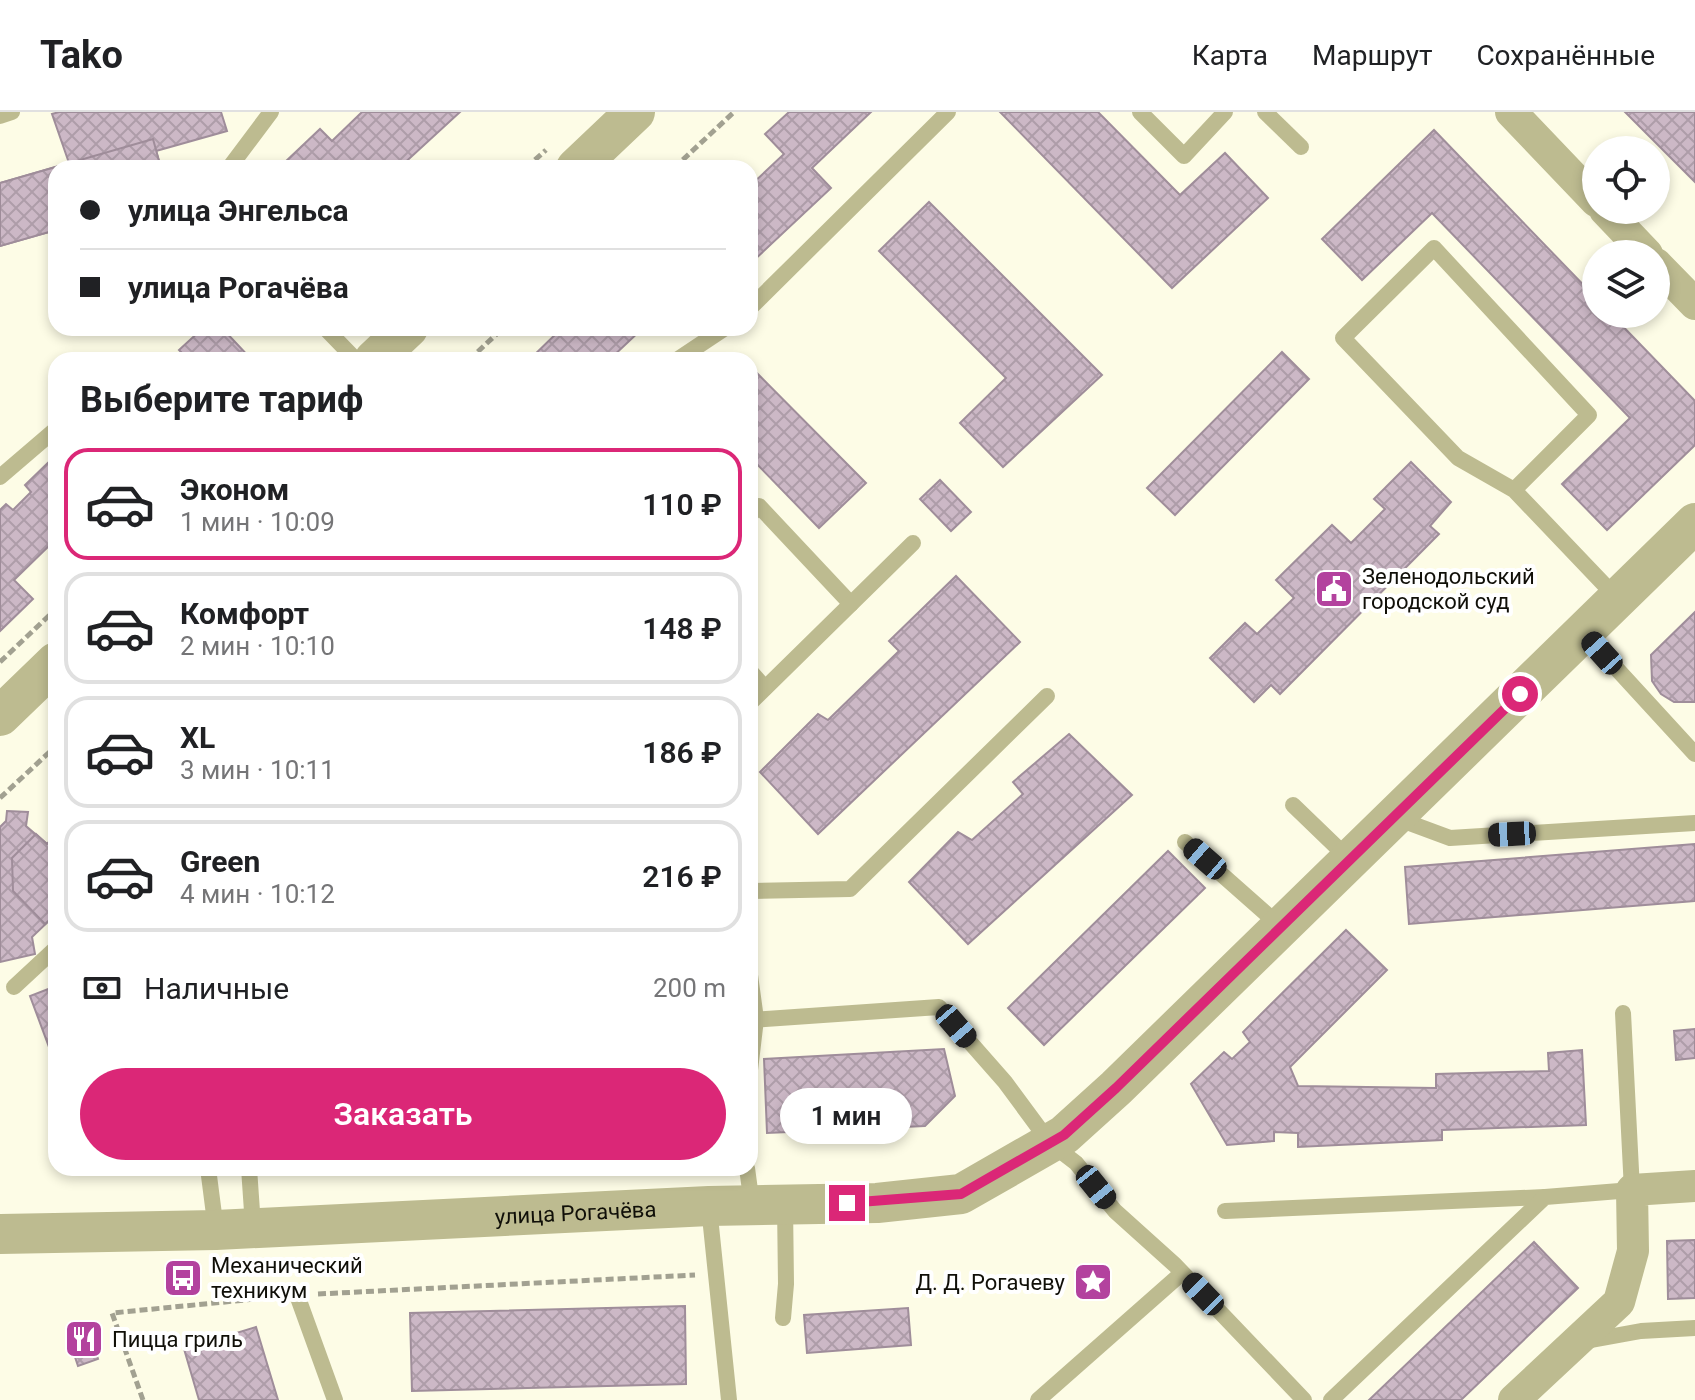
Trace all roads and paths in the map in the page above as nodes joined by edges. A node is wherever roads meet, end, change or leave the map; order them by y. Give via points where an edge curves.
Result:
1 (271, 112) edge
2 (635, 112) edge
3 (734, 112) edge
4 (948, 112) edge
5 (1140, 112) edge
6 (1225, 112) edge
7 (1265, 112) edge
8 (1511, 112) edge
9 (1301, 147) dead end
10 (235, 160) edge
11 (584, 160) edge
12 (683, 160) edge
13 (1582, 186) edge
14 (1618, 224) edge
15 (1634, 240) edge
16 (1670, 274) edge
17 (1690, 289) edge
18 (758, 300) edge
19 (333, 336) edge
20 (400, 336) edge
21 (494, 336) edge
22 (713, 336) edge
23 (348, 352) edge
24 (382, 352) edge
25 (478, 352) edge
26 (689, 352) edge
27 (48, 436) edge
28 (0, 477) edge
29 (1514, 490) junction
30 (758, 507) edge
31 (1695, 523) edge
32 (913, 543) dead end
33 (1617, 598) junction
34 (851, 604) junction
35 (48, 617) edge
36 (1583, 632) junction
37 (0, 662) edge
38 (48, 670) edge
39 (758, 680) edge
40 (765, 688) junction
41 (758, 695) edge
42 (1047, 696) dead end
43 (0, 716) edge
44 (48, 753) edge
45 (1695, 754) edge
46 (0, 798) edge
47 (1293, 805) dead end
48 (1394, 817) junction
49 (1695, 823) edge
50 (1185, 842) dead end
51 (1350, 860) junction
52 (758, 891) edge
53 (1282, 927) junction
54 (48, 955) edge
55 (14, 987) dead end
56 (1623, 1013) dead end
57 (758, 1020) edge
58 (1050, 1143) junction
59 (212, 1176) edge
60 (247, 1176) edge
61 (1695, 1186) edge
62 (1632, 1190) junction
63 (761, 1192) edge
64 (1545, 1197) junction
65 (709, 1206) junction
66 (1225, 1211) dead end
67 (235, 1228) junction
68 (0, 1234) edge
69 (1182, 1273) junction
70 (716, 1274) junction
71 (297, 1295) junction
72 (783, 1318) dead end
73 (1695, 1328) edge
74 (1575, 1343) junction
75 (143, 1400) edge
76 (335, 1400) edge
77 (729, 1400) edge
78 (1038, 1400) edge
79 (1304, 1400) edge
80 (1331, 1400) edge
81 (1514, 1400) edge

1 - 10 lane
2 - 11 street
3 - 12 path
4 - 18 lane
5 - 6 lane via 1184,156
7 - 9 lane
8 - 13 street
14 - 15 street
16 - 17 street
19 - 23 lane
20 - 24 street
21 - 25 path
22 - 26 lane
27 - 28 lane
29 - 29 lane via 1589,415 1434,248 1343,338 1458,458
29 - 33 lane
30 - 34 lane
31 - 33 street, улица Рогачёва
32 - 34 lane
33 - 36 street, улица Рогачёва
34 - 40 lane
35 - 37 path
36 - 45 lane
36 - 48 street, улица Рогачёва
38 - 43 street
39 - 40 lane
40 - 41 lane
42 - 52 lane via 850,889
44 - 46 path
47 - 51 lane
48 - 49 lane via 1450,838
48 - 51 street, улица Рогачёва
50 - 53 lane
51 - 53 street, улица Рогачёва
53 - 58 street, улица Рогачёва via 1116,1088
54 - 55 lane
56 - 62 lane
57 - 58 lane via 939,1007
58 - 63 street, улица Рогачёва via 961,1194 877,1203
58 - 69 lane
59 - 67 lane
60 - 67 lane
61 - 62 street
62 - 64 lane
62 - 74 street via 1633,1251 1619,1302
63 - 65 street, улица Рогачёва
63 - 72 lane via 786,1284
64 - 66 lane
64 - 80 lane
65 - 67 street, улица Рогачёва
65 - 70 lane
67 - 68 street, улица Рогачёва
69 - 78 lane
69 - 79 lane
70 - 71 path
70 - 77 lane
71 - 75 path via 112,1313
71 - 76 lane
73 - 74 lane
74 - 81 street

